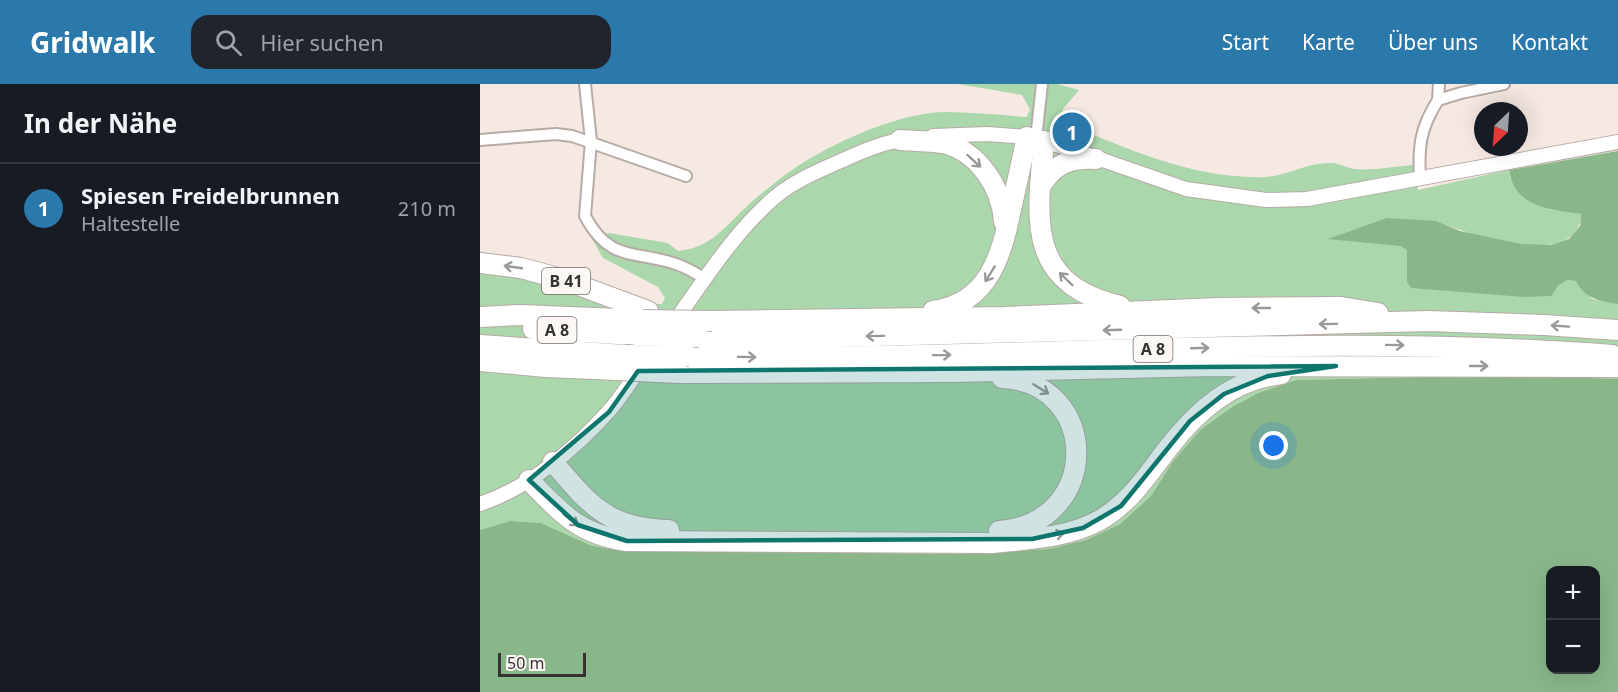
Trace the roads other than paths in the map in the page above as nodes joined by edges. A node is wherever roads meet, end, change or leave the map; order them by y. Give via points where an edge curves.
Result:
1 (585, 84) edge
2 (1042, 84) edge
3 (1439, 84) edge
4 (1504, 84) edge
5 (1438, 100) junction
6 (1036, 139) junction
7 (480, 140) edge
8 (900, 140) junction
9 (591, 141) junction
10 (1618, 142) edge
11 (1096, 159) junction
12 (686, 176) dead end
13 (1420, 177) junction
14 (1040, 187) junction
15 (1005, 238) junction
16 (480, 263) edge
17 (705, 279) junction
18 (1137, 310) junction
19 (480, 317) edge
20 (871, 318) junction
21 (1428, 321) junction
22 (642, 322) junction
23 (480, 324) edge
24 (1618, 330) edge
25 (480, 345) edge
26 (1618, 356) edge
27 (480, 361) edge
28 (621, 363) junction
29 (684, 364) junction
30 (1336, 366) junction
31 (546, 367) junction
32 (1618, 367) edge
33 (480, 371) edge
34 (953, 372) junction
35 (553, 462) junction
36 (529, 480) junction
37 (480, 504) edge

1 - 9 street
2 - 6 street
3 - 5 street
4 - 5 street
5 - 13 street via 1424,126
6 - 8 street via 987,134
6 - 11 street
6 - 14 highway
6 - 15 highway
7 - 9 street via 556,134
8 -> 15 highway via 943,143 976,162 988,174 1003,209
8 - 17 street via 817,171 776,196 738,235
9 - 12 street
9 - 17 street via 585,216 591,227 607,244 623,253 674,263
10 - 13 street
11 - 13 street via 1186,189 1266,200 1307,199
11 - 14 highway via 1082,158 1056,166
18 -> 14 highway via 1089,297 1056,269 1041,237
15 -> 20 highway via 989,277 960,302 939,310
22 -> 16 highway, B 41 via 562,279
17 - 35 street via 609,412
18 - 20 highway via 1005,317
21 -> 18 highway via 1341,308
19 - 22 highway via 520,315
20 - 22 highway, bridge
21 -> 22 highway, A 8, bridge via 812,338 699,337
24 -> 21 highway, A 8
22 - 23 highway, A 8
25 - 28 highway, A 8
29 -> 26 highway, A 8 via 1374,345 1523,348
27 - 31 highway
28 - 29 highway, A 8, bridge
28 - 31 highway
29 - 34 highway
30 -> 32 highway
30 - 34 highway
36 -> 30 highway via 578,525 596,535 627,541 981,543 1032,539 1083,528 1121,506 1190,421 1224,394 1268,376
31 - 33 highway
34 -> 35 highway via 1033,384 1064,409 1075,439 1077,459 1073,476 1058,506 1033,523 1014,530 991,531 654,530 615,521 598,510
35 - 36 street
36 - 37 street

